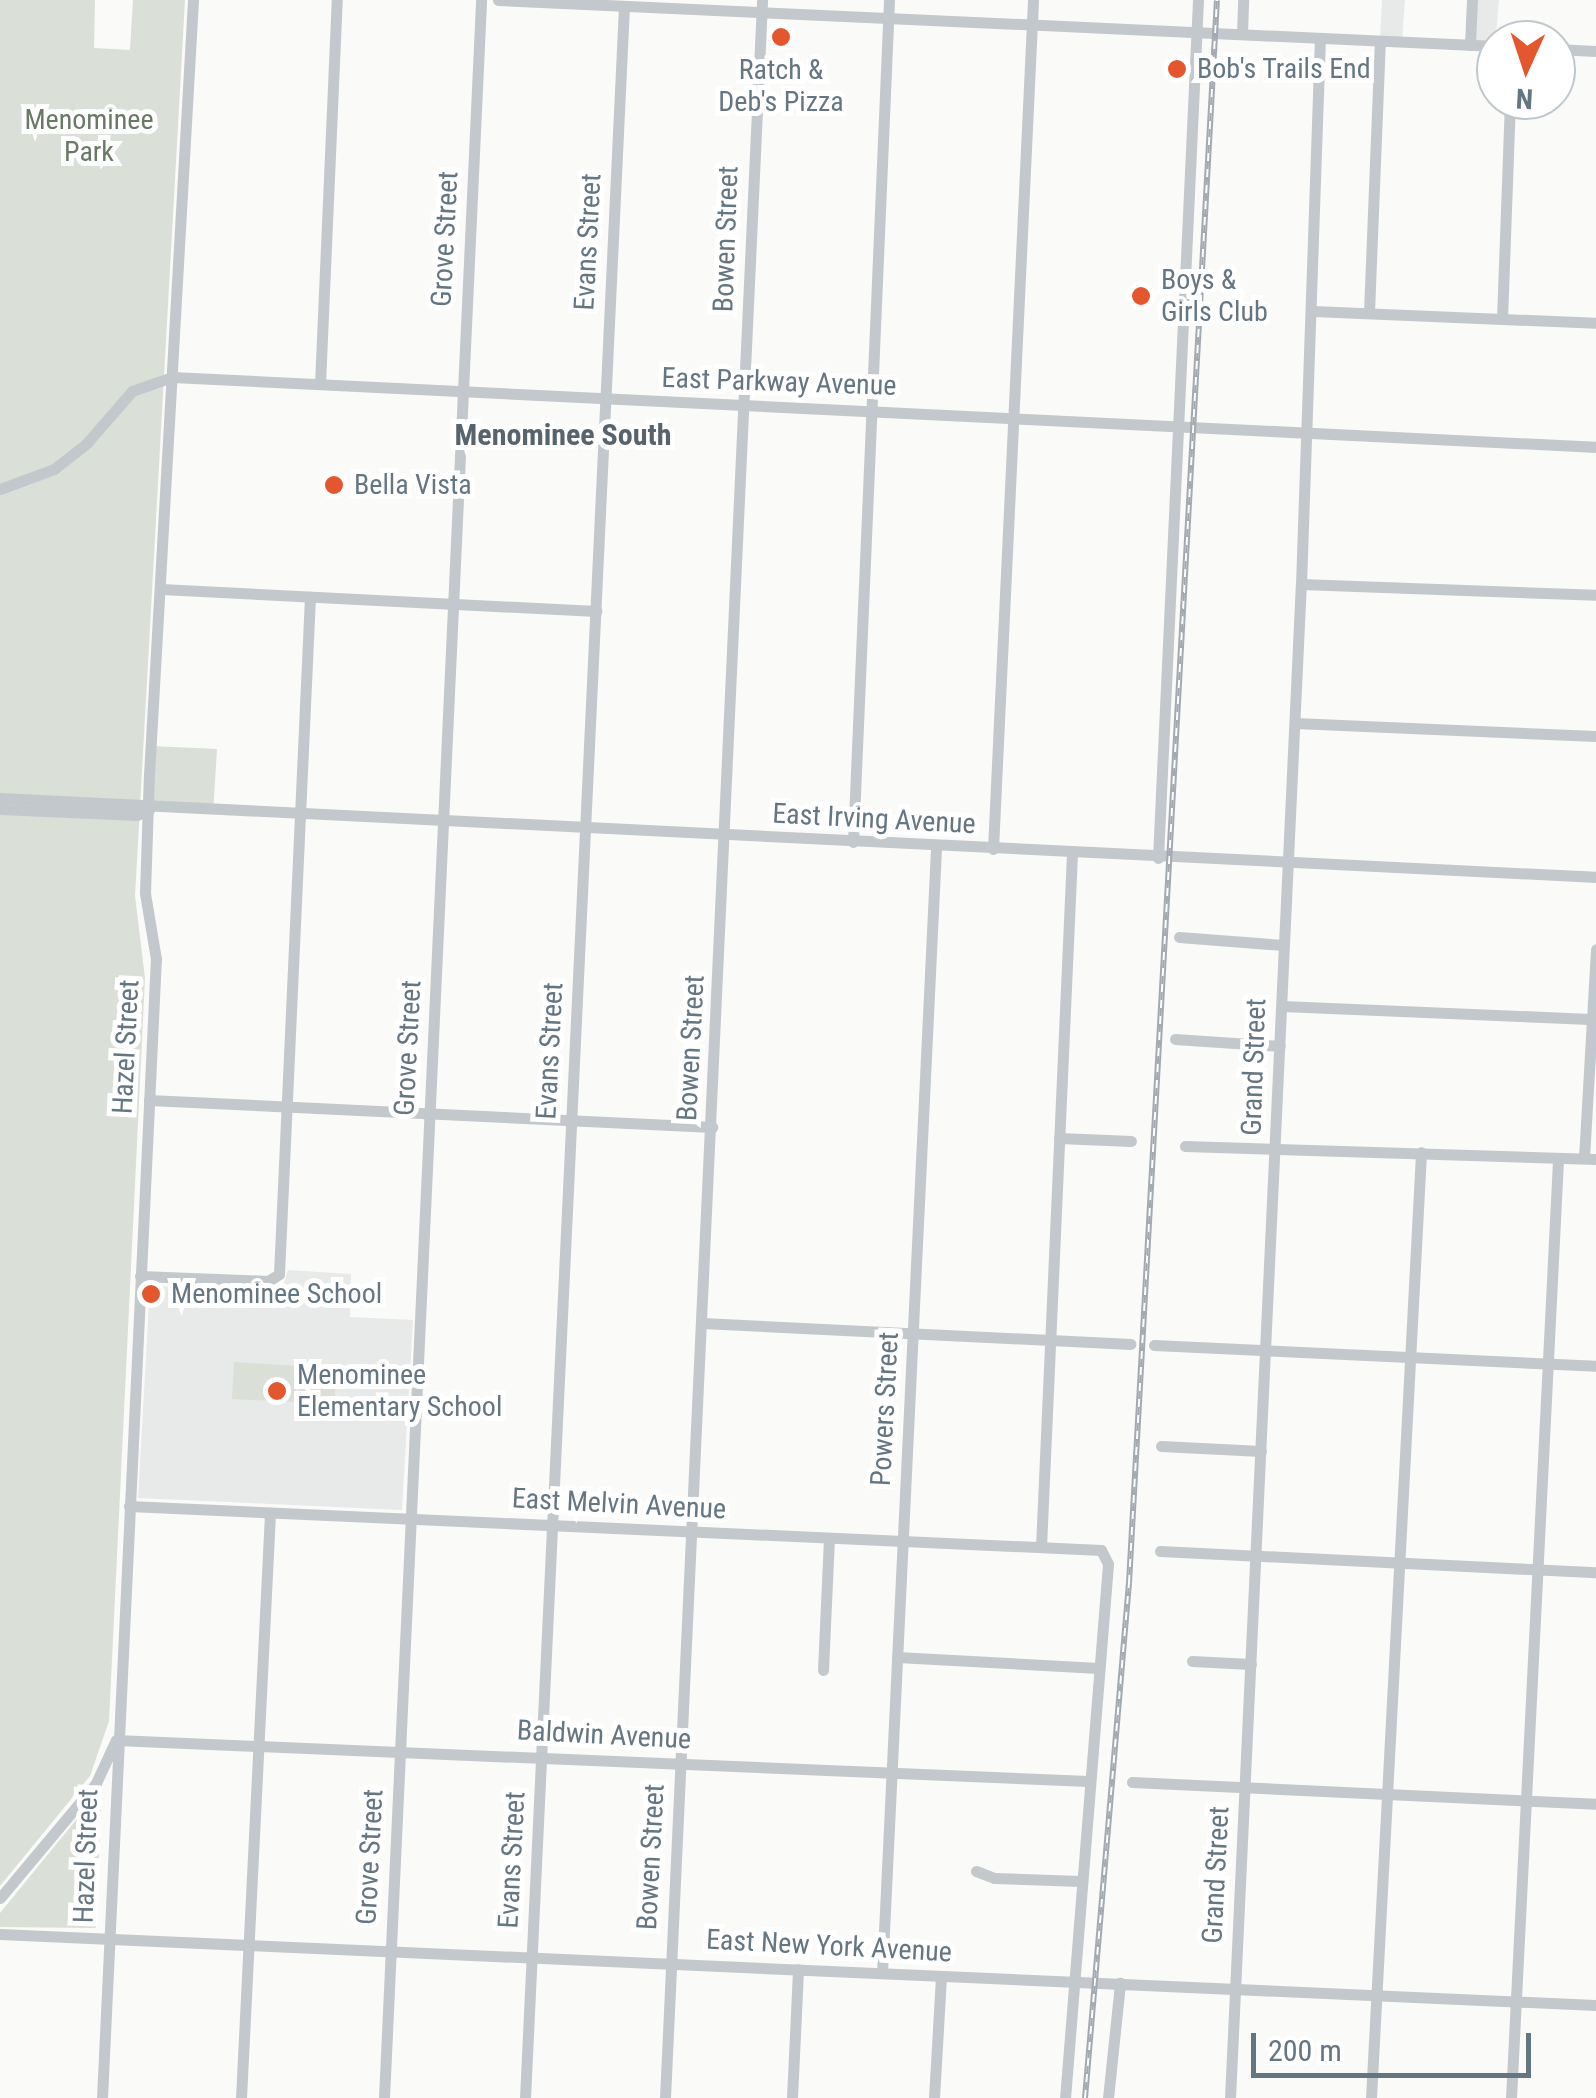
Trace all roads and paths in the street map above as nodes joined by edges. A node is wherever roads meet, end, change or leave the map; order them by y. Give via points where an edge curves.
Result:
1 (194, 0) edge
2 (337, 0) edge
3 (481, 0) edge
4 (498, 0) edge
5 (890, 0) edge
6 (1032, 0) edge
7 (1198, 0) edge
8 (1243, 0) edge
9 (1472, 0) edge
10 (761, 6) edge
11 (624, 7) junction
12 (889, 18) junction
13 (1031, 26) junction
14 (1197, 32) junction
15 (1242, 34) junction
16 (1320, 38) junction
17 (1380, 41) junction
18 (1470, 45) junction
19 (1476, 45) edge
20 (1509, 120) edge
21 (1313, 311) junction
22 (1369, 312) junction
23 (1502, 319) junction
24 (1596, 324) edge
25 (172, 378) junction
26 (320, 384) junction
27 (463, 391) junction
28 (606, 400) junction
29 (745, 406) junction
30 (871, 410) junction
31 (1013, 417) junction
32 (1180, 425) junction
33 (1307, 434) junction
34 (1596, 447) edge
35 (0, 489) edge
36 (1301, 584) junction
37 (160, 589) junction
38 (1596, 595) edge
39 (310, 597) junction
40 (454, 604) junction
41 (596, 611) junction
42 (1295, 723) junction
43 (1596, 736) edge
44 (0, 798) edge
45 (0, 809) edge
46 (149, 810) junction
47 (300, 816) junction
48 (444, 824) junction
49 (586, 830) junction
50 (726, 836) junction
51 (853, 842) junction
52 (936, 847) junction
53 (993, 850) junction
54 (1072, 853) junction
55 (1158, 858) junction
56 (1287, 864) junction
57 (1596, 877) edge
58 (1179, 937) dead end
59 (1284, 945) junction
60 (1596, 949) edge
61 (1282, 1006) junction
62 (1594, 1019) edge
63 (1175, 1040) dead end
64 (1280, 1046) junction
65 (149, 1100) junction
66 (288, 1106) junction
67 (430, 1112) junction
68 (572, 1122) junction
69 (712, 1127) junction
70 (1058, 1138) junction
71 (1131, 1141) dead end
72 (1185, 1146) dead end
73 (1276, 1146) junction
74 (1421, 1152) junction
75 (1558, 1159) junction
76 (1590, 1159) edge
77 (140, 1276) junction
78 (702, 1324) junction
79 (913, 1334) junction
80 (1050, 1340) junction
81 (1130, 1344) dead end
82 (1154, 1344) dead end
83 (1266, 1350) junction
84 (1410, 1358) junction
85 (1549, 1364) junction
86 (1596, 1366) edge
87 (1161, 1446) dead end
88 (1261, 1451) junction
89 (129, 1506) junction
90 (270, 1513) junction
91 (410, 1519) junction
92 (552, 1526) junction
93 (692, 1532) junction
94 (829, 1539) junction
95 (904, 1542) junction
96 (1041, 1547) junction
97 (1160, 1551) dead end
98 (1256, 1555) junction
99 (1399, 1562) junction
100 (1537, 1570) junction
101 (1596, 1572) edge
102 (897, 1657) junction
103 (1192, 1661) dead end
104 (1251, 1664) junction
105 (1099, 1668) junction
106 (823, 1670) dead end
107 (116, 1740) junction
108 (258, 1744) junction
109 (400, 1750) junction
110 (542, 1757) junction
111 (681, 1763) junction
112 (892, 1771) junction
113 (1088, 1781) junction
114 (1132, 1782) dead end
115 (1245, 1788) junction
116 (1386, 1794) junction
117 (1526, 1800) junction
118 (1596, 1804) edge
119 (976, 1871) dead end
120 (1081, 1882) junction
121 (0, 1898) edge
122 (0, 1934) edge
123 (108, 1939) junction
124 (248, 1944) junction
125 (390, 1952) junction
126 (532, 1956) junction
127 (670, 1963) junction
128 (798, 1969) junction
129 (882, 1972) junction
130 (940, 1976) junction
131 (1073, 1981) junction
132 (1120, 1983) junction
133 (1235, 1989) junction
134 (1376, 1996) junction
135 (1516, 2002) junction
136 (1596, 2005) edge
137 (102, 2098) edge
138 (241, 2098) edge
139 (384, 2098) edge
140 (525, 2098) edge
141 (665, 2098) edge
142 (792, 2098) edge
143 (934, 2098) edge
144 (1065, 2098) edge
145 (1108, 2098) edge
146 (1230, 2098) edge
147 (1372, 2098) edge
148 (1511, 2098) edge

1 - 25 street, Hazel Street
2 - 26 street
3 - 27 street, Grove Street
4 - 11 street
5 - 12 street
6 - 13 street
7 - 14 street
8 - 15 street
9 - 18 street
10 - 11 street
10 - 12 street
10 - 29 street, Bowen Street
11 - 28 street, Evans Street
12 - 13 street
12 - 30 street
13 - 14 street
13 - 31 street
14 - 15 street
14 - 32 street
15 - 16 street
16 - 17 street
16 - 21 street, Grand Street
17 - 18 street
17 - 22 street
18 - 19 street
20 - 23 street
21 - 22 street
21 - 33 street, Grand Street
22 - 23 street
23 - 24 street
25 - 26 street, East Parkway Avenue
25 - 35 street, East Parkway Avenue via 132,391 54,469
25 - 37 street, Hazel Street
26 - 27 street, East Parkway Avenue
27 - 28 street, East Parkway Avenue
27 - 40 street, Grove Street
28 - 29 street, East Parkway Avenue
28 - 41 street, Evans Street
29 - 30 street, East Parkway Avenue
29 - 50 street, Bowen Street
30 - 31 street, East Parkway Avenue
30 - 51 street
31 - 32 street, East Parkway Avenue
31 - 53 street
32 - 33 street, East Parkway Avenue
32 - 55 street
33 - 34 street, East Parkway Avenue
33 - 36 street, Grand Street
36 - 38 street
36 - 42 street, Grand Street
37 - 39 street
37 - 46 street, Hazel Street
39 - 40 street
39 - 47 street
40 - 41 street
40 - 48 street, Grove Street
41 - 49 street, Evans Street
42 - 43 street
42 - 56 street, Grand Street
44 - 46 street, East Irving Avenue
45 - 46 street, East Irving Avenue via 137,816
46 - 47 street, East Irving Avenue
46 - 65 street, Hazel Street via 145,893 156,959
47 - 48 street, East Irving Avenue
47 - 66 street
48 - 49 street, East Irving Avenue
48 - 67 street, Grove Street
49 - 50 street, East Irving Avenue
49 - 68 street, Evans Street
50 - 51 street, East Irving Avenue
50 - 69 street, Bowen Street
51 - 52 street, East Irving Avenue
52 - 53 street, East Irving Avenue
52 - 79 street, Powers Street
53 - 54 street, East Irving Avenue
54 - 55 street, East Irving Avenue
54 - 70 street
55 - 56 street, East Irving Avenue
56 - 57 street, East Irving Avenue
56 - 59 street, Grand Street
58 - 59 street
59 - 61 street, Grand Street
60 - 62 street
61 - 62 street
61 - 64 street, Grand Street
62 - 76 street
63 - 64 street
64 - 73 street, Grand Street
65 - 66 street
65 - 77 street, Hazel Street
66 - 67 street
66 - 77 street via 279,1274 264,1281
67 - 68 street
67 - 91 street, Grove Street
68 - 69 street
68 - 92 street, Evans Street
69 - 78 street, Bowen Street
70 - 71 street
70 - 80 street
72 - 73 street
73 - 74 street
73 - 83 street, Grand Street
74 - 75 street
74 - 84 street
75 - 76 street
75 - 85 street
77 - 89 street, Hazel Street
78 - 79 street
78 - 93 street, Bowen Street
79 - 80 street
79 - 95 street, Powers Street
80 - 81 street
80 - 96 street
82 - 83 street
83 - 84 street
83 - 88 street, Grand Street
84 - 85 street
84 - 99 street
85 - 86 street
85 - 100 street
87 - 88 street
88 - 98 street, Grand Street
89 - 90 street, East Melvin Avenue
89 - 107 street, Hazel Street
90 - 91 street, East Melvin Avenue
90 - 108 street
91 - 92 street, East Melvin Avenue
91 - 109 street, Grove Street
92 - 93 street, East Melvin Avenue
92 - 110 street, Evans Street
93 - 94 street, East Melvin Avenue
93 - 111 street, Bowen Street
94 - 95 street, East Melvin Avenue
94 - 106 street
95 - 96 street, East Melvin Avenue
95 - 102 street, Powers Street
96 - 105 street, East Melvin Avenue via 1106,1553
97 - 98 street
98 - 99 street
98 - 104 street, Grand Street
99 - 100 street
99 - 116 street
100 - 101 street
100 - 117 street
102 - 105 street
102 - 112 street, Powers Street
103 - 104 street
104 - 115 street, Grand Street
105 - 113 street
107 - 108 street, Baldwin Avenue
107 - 121 street via 96,1783
107 - 123 street, Hazel Street
108 - 109 street, Baldwin Avenue
108 - 124 street
109 - 110 street, Baldwin Avenue
109 - 125 street, Grove Street
110 - 111 street, Baldwin Avenue
110 - 126 street, Evans Street
111 - 112 street, Baldwin Avenue
111 - 127 street, Bowen Street
112 - 113 street, Baldwin Avenue
112 - 129 street, Powers Street
113 - 120 street
114 - 115 street
115 - 116 street
115 - 133 street, Grand Street
116 - 117 street
116 - 134 street
117 - 118 street
117 - 135 street
119 - 120 street via 994,1878
120 - 131 street
122 - 123 street, East New York Avenue
123 - 124 street, East New York Avenue
123 - 137 street, Hazel Street
124 - 125 street, East New York Avenue
124 - 138 street
125 - 126 street, East New York Avenue
125 - 139 street, Grove Street
126 - 127 street, East New York Avenue
126 - 140 street, Evans Street
127 - 128 street, East New York Avenue
127 - 141 street, Bowen Street
128 - 129 street, East New York Avenue
128 - 142 street
129 - 130 street, East New York Avenue
130 - 131 street, East New York Avenue
130 - 143 street
131 - 132 street, East New York Avenue
131 - 144 street
132 - 133 street, East New York Avenue
132 - 145 street
133 - 134 street, East New York Avenue
133 - 146 street, Grand Street
134 - 135 street, East New York Avenue
134 - 147 street
135 - 136 street, East New York Avenue
135 - 148 street

